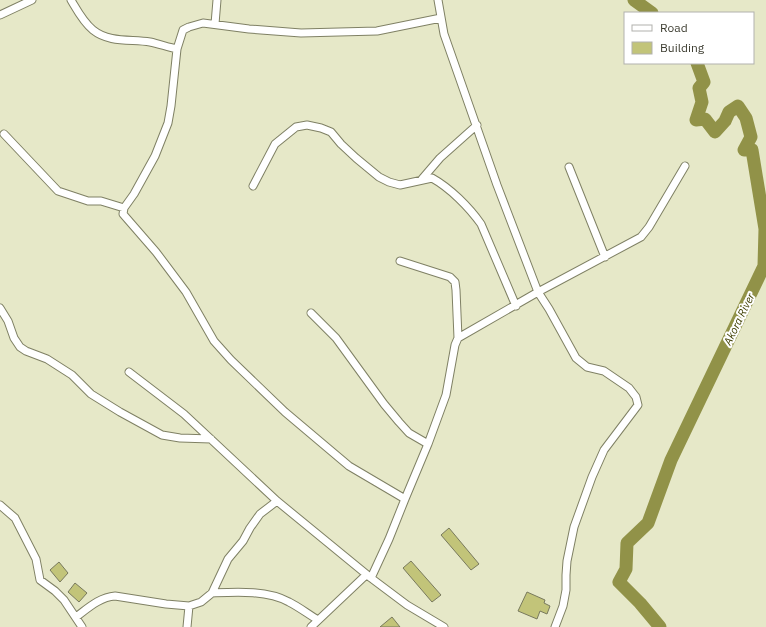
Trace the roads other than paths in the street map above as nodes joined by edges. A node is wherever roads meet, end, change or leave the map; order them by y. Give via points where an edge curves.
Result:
1 (32, 0) edge
2 (71, 0) edge
3 (217, 0) edge
4 (438, 0) edge
5 (0, 15) edge
6 (441, 18) junction
7 (215, 24) junction
8 (177, 49) junction
9 (476, 125) junction
10 (4, 134) dead end
11 (685, 166) dead end
12 (569, 167) dead end
13 (422, 179) junction
14 (253, 186) dead end
15 (124, 208) junction
16 (605, 257) junction
17 (400, 261) dead end
18 (538, 292) junction
19 (516, 306) junction
20 (0, 308) edge
21 (311, 313) dead end
22 (458, 338) junction
23 (129, 372) dead end
24 (211, 439) junction
25 (428, 444) junction
26 (404, 499) junction
27 (277, 501) junction
28 (0, 505) edge
29 (369, 576) junction
30 (212, 593) junction
31 (188, 606) junction
32 (76, 617) junction
33 (318, 620) junction
34 (82, 627) edge
35 (187, 627) edge
36 (311, 627) edge
37 (444, 627) edge
38 (555, 627) edge

1 - 5 street
2 - 8 street via 82,18 100,35 113,39 150,42
3 - 7 street
4 - 6 street
6 - 7 street via 377,31 301,33
6 - 9 street via 444,34
7 - 8 street via 203,23 183,30
8 - 15 street via 168,124 155,156
9 - 13 street via 440,158
9 - 18 street
10 - 15 street via 58,191 88,201 101,201
11 - 16 street via 640,237
12 - 16 street
13 - 14 street via 400,184 389,182 356,158 331,132 307,125 296,127 275,144
13 - 19 street via 432,178 442,183 481,224
15 - 26 street via 123,214 127,221 142,235 169,269 186,292 214,341 231,360 284,412 349,466
16 - 18 street
17 - 22 street via 450,277 455,282
18 - 19 street
18 - 38 street via 576,358 586,367 604,371 629,388 638,405 604,450 592,477 574,527 567,561 563,606
19 - 22 street
20 - 24 street via 20,347 47,359 72,375 91,394 162,435
21 - 25 street via 336,338 399,422 409,433
22 - 25 street via 446,395
23 - 24 street via 184,414
24 - 27 street
25 - 26 street
26 - 29 street via 389,540
27 - 29 street
27 - 30 street via 260,514 228,559
28 - 32 street via 18,524 36,559 40,580 55,591
29 - 33 street
29 - 37 street via 407,605
30 - 31 street via 201,602
30 - 33 street via 259,593 278,597
31 - 32 street via 107,596
31 - 35 street
32 - 34 street
33 - 36 street

